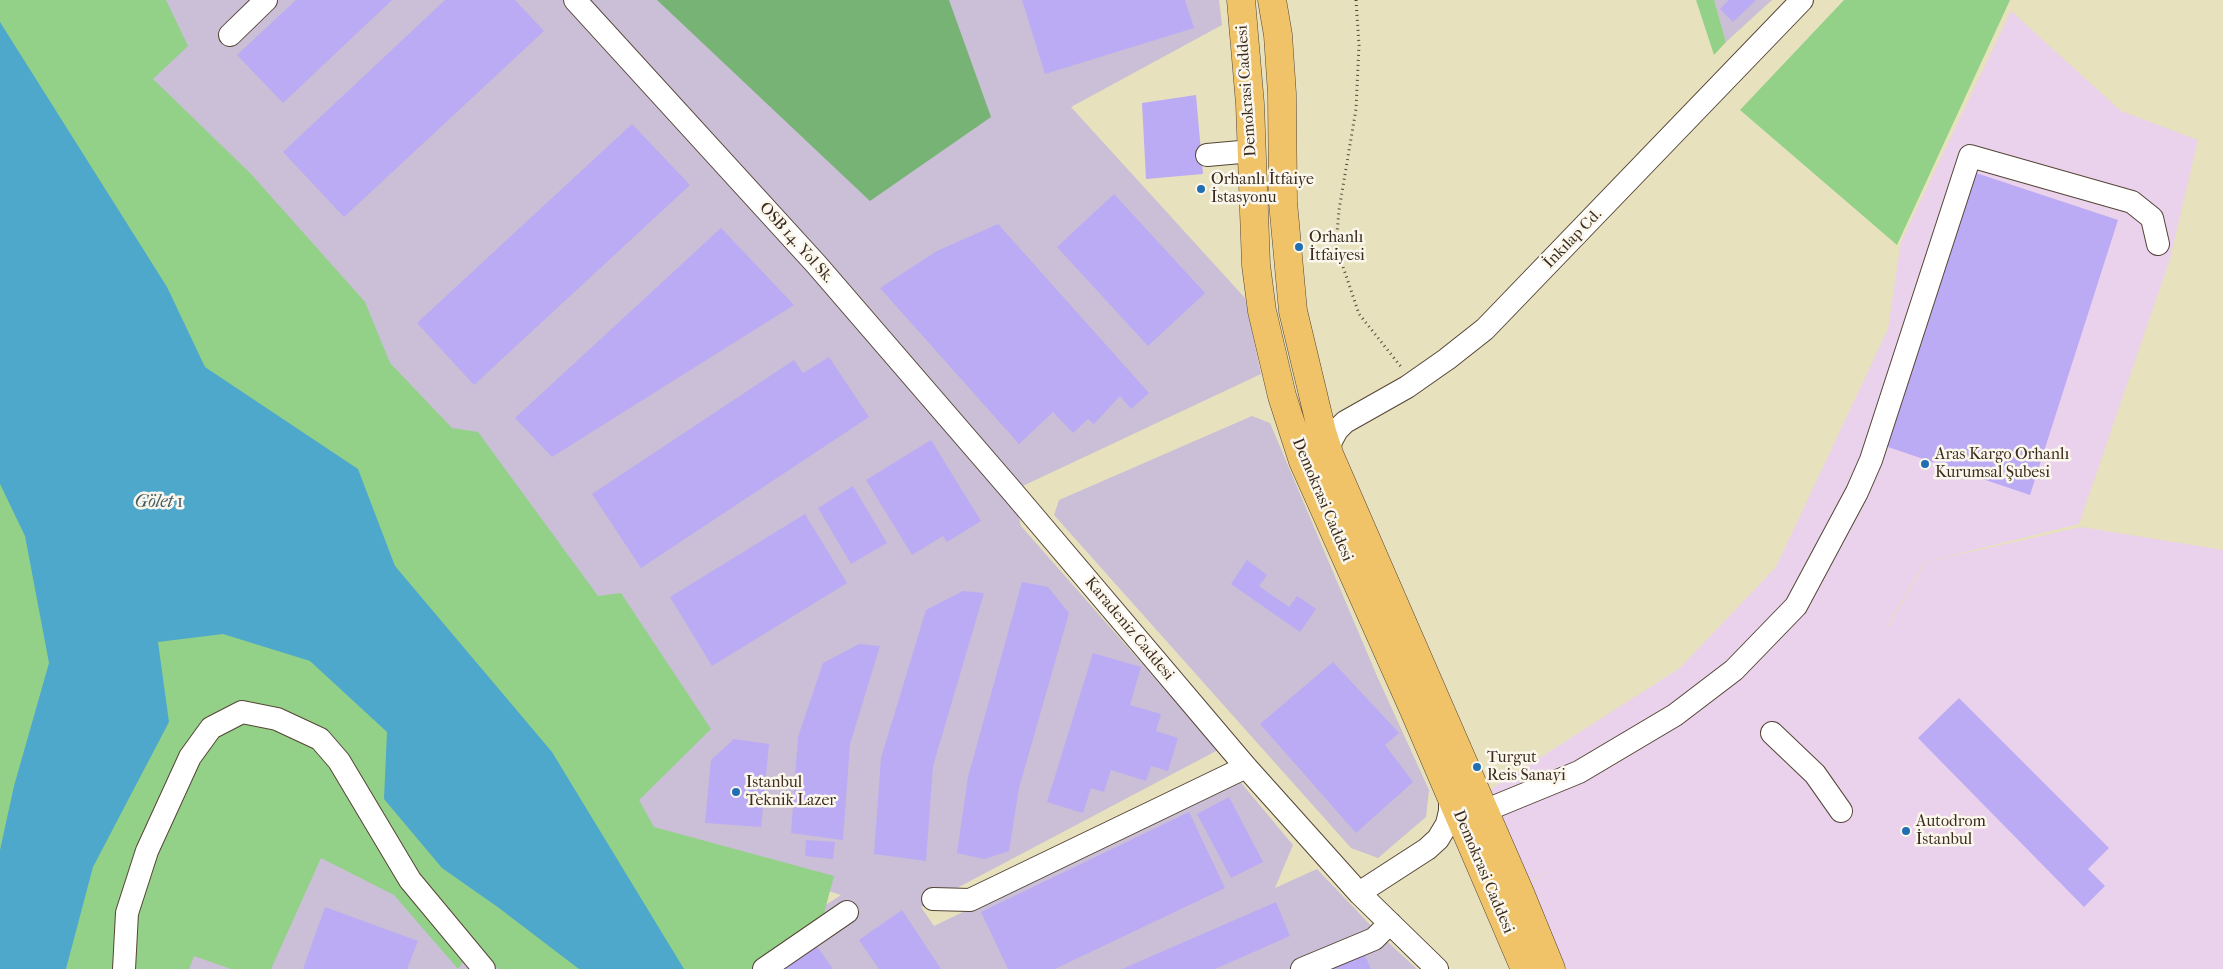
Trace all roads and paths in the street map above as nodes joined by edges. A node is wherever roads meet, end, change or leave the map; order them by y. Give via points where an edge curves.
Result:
1 (266, 0) edge
2 (575, 0) edge
3 (1241, 0) edge
4 (1272, 0) edge
5 (1356, 0) edge
6 (1802, 0) edge
7 (230, 35) dead end
8 (1283, 120) junction
9 (1252, 151) junction
10 (1207, 155) dead end
11 (2158, 244) dead end
12 (1414, 382) junction
13 (1312, 391) junction
14 (1282, 396) junction
15 (1364, 412) junction
16 (1329, 454) junction
17 (1012, 491) joint
18 (1772, 733) dead end
19 (1246, 767) junction
20 (1450, 794) junction
21 (1484, 811) junction
22 (1841, 811) dead end
23 (1359, 893) junction
24 (933, 899) dead end
25 (847, 912) dead end
26 (1390, 923) junction
27 (124, 969) edge
28 (484, 969) edge
29 (764, 969) edge
30 (1302, 969) edge
31 (1437, 969) edge
32 (1525, 969) edge
33 (1551, 969) edge

1 - 7 street
2 - 17 street, OSB 14. Yol Sk. via 816,264
3 - 9 main road, Demokrasi Caddesi
4 - 8 main road, Demokrasi Caddesi via 1278,35
5 - 12 path via 1359,45 1356,110 1336,246 1359,314
6 - 12 street, İnkılap Cd. via 1498,316
8 - 9 main road
8 - 13 main road, Demokrasi Caddesi via 1283,202 1292,301
9 - 10 street
9 - 14 main road, Demokrasi Caddesi via 1256,264 1262,310
11 - 21 street via 2152,218 2132,202 1970,156 1871,460 1796,606 1734,670 1675,715 1579,772
12 - 15 street, İnkılap Cd.
13 - 15 street via 1325,410 1336,416 1347,417
13 - 16 main road, Demokrasi Caddesi
14 - 16 main road via 1294,402 1314,422
14 - 20 main road, Demokrasi Caddesi via 1303,461
15 - 16 street, İnkılap Cd. via 1337,430
16 - 21 main road, Demokrasi Caddesi
17 - 19 street, Karadeniz Caddesi
18 - 22 street via 1816,774
19 - 23 street, Karadeniz Caddesi
19 - 24 street via 970,900
20 - 23 street via 1447,824 1438,839
20 - 32 main road, Demokrasi Caddesi
21 - 33 main road, Demokrasi Caddesi
23 - 26 street, Karadeniz Caddesi
25 - 29 street
26 - 30 street via 1374,939
26 - 31 street, Karadeniz Caddesi
27 - 28 street via 127,913 150,843 190,757 211,728 242,712 277,718 320,739 339,761 410,880

